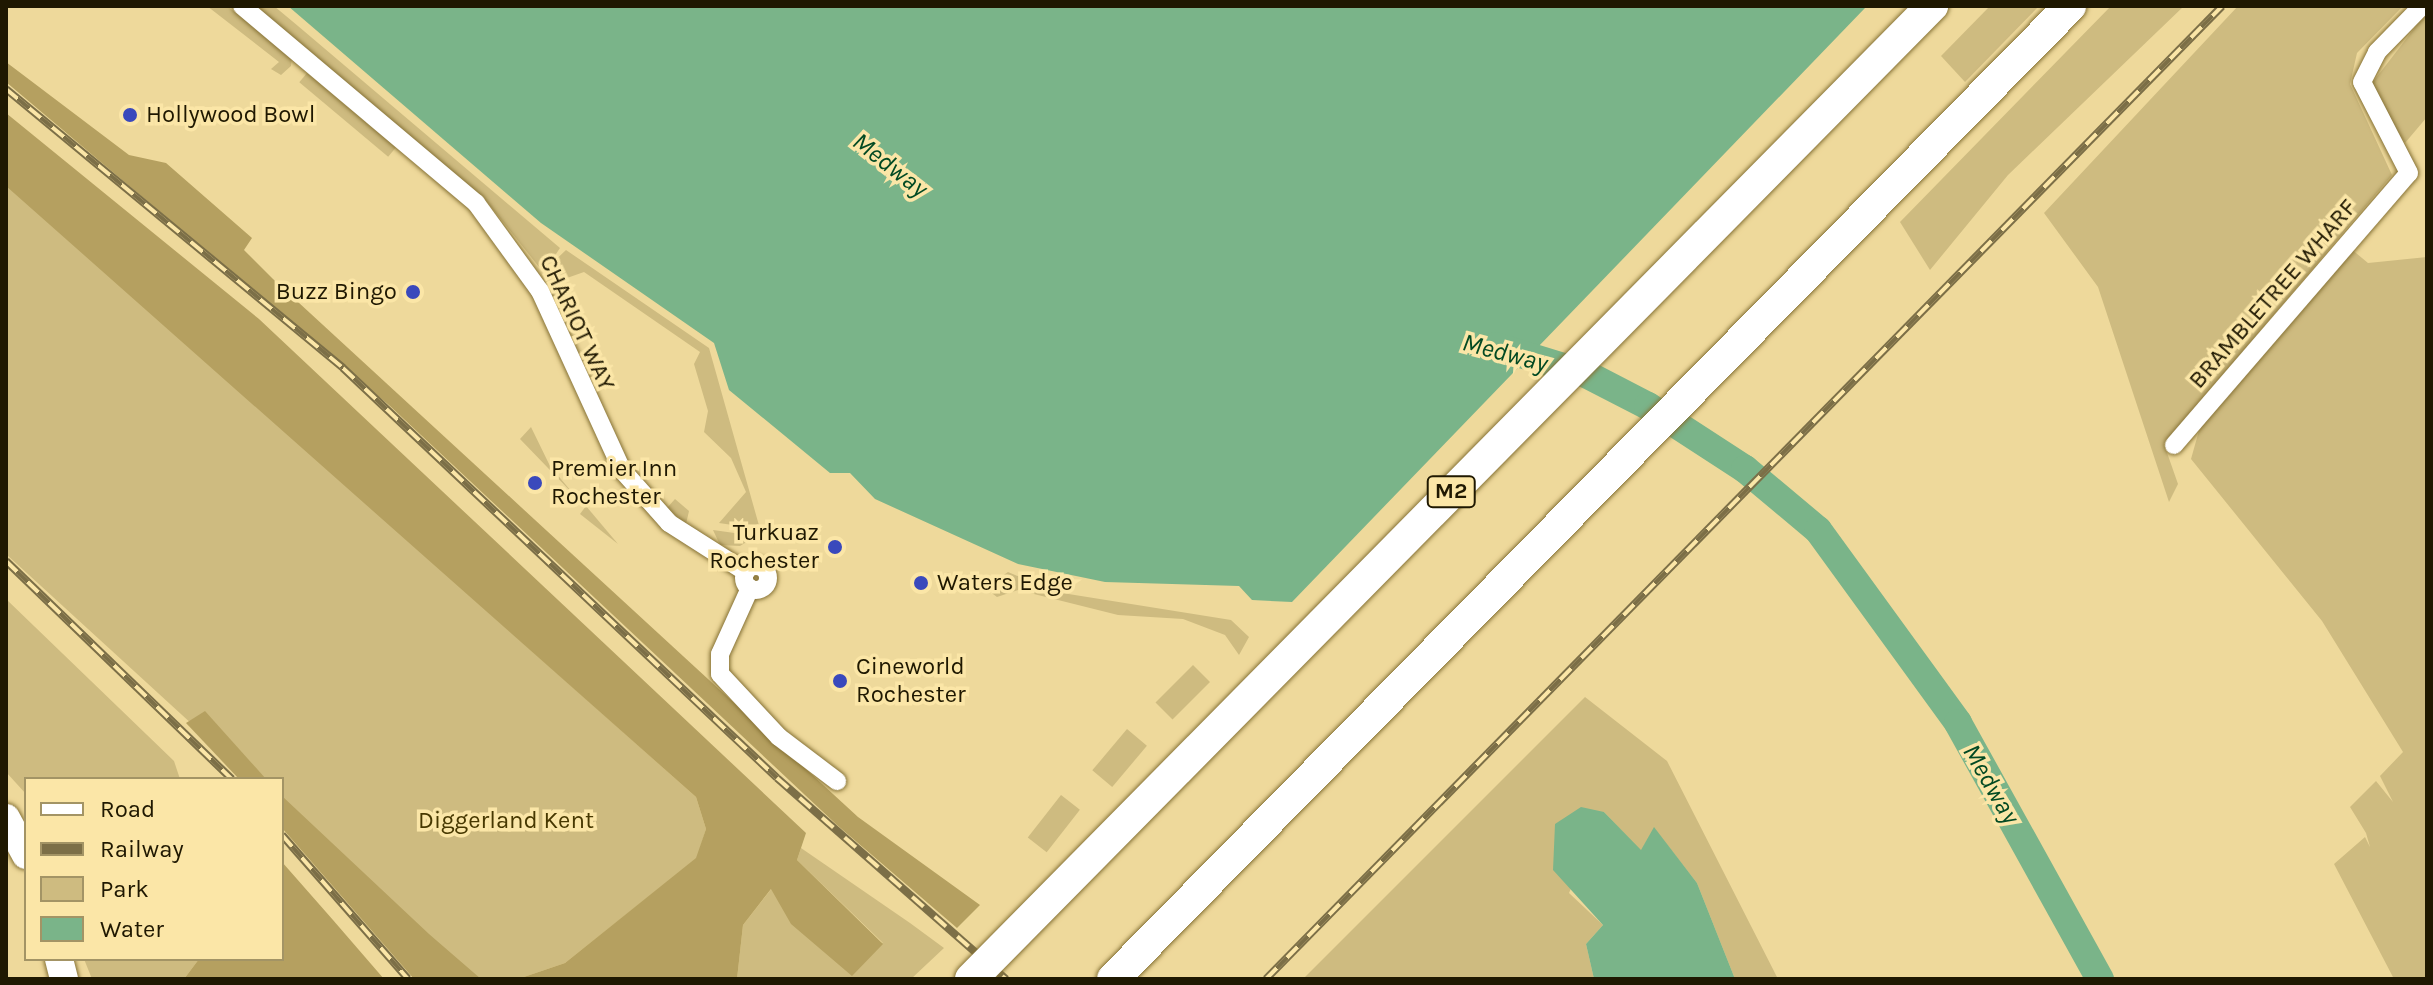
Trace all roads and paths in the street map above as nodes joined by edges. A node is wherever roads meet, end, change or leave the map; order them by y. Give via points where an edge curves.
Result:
1 (242, 6) edge
2 (1932, 6) edge
3 (2070, 6) edge
4 (2422, 6) edge
5 (2174, 445) dead end
6 (837, 781) dead end
7 (6, 818) edge
8 (24, 851) edge
9 (971, 979) edge
10 (1113, 979) edge

1 - 6 street, CHARIOT WAY via 486,214 540,291 622,470 669,523 748,580 720,654 720,674 779,737
2 - 9 highway, M2, bridge
3 - 10 highway
4 - 5 street, BRAMBLETREE WHARF via 2377,52 2362,82 2409,173
7 - 8 main road

